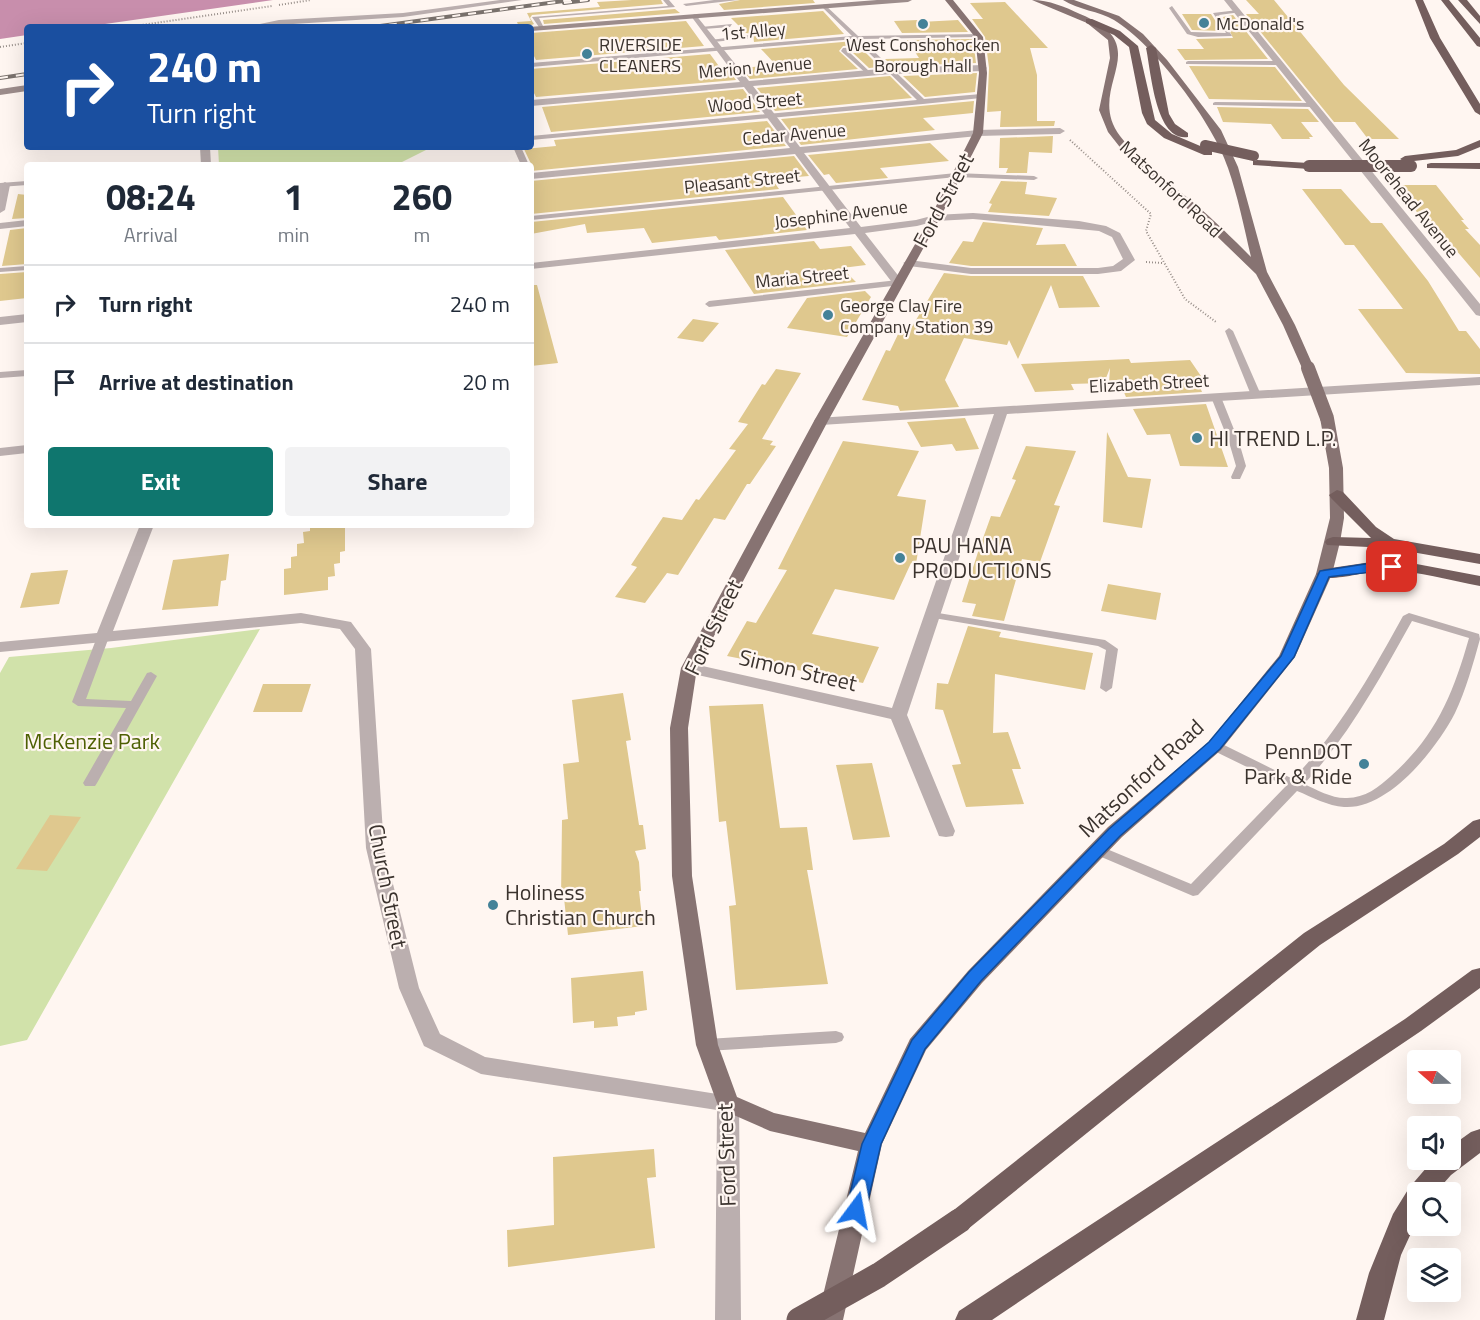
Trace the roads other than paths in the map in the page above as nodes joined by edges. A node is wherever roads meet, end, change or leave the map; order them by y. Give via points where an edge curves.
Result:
1 (518, 0) edge
2 (666, 0) edge
3 (735, 0) edge
4 (908, 0) edge
5 (949, 0) edge
6 (1036, 0) edge
7 (1067, 0) edge
8 (1172, 0) edge
9 (1228, 0) edge
10 (1419, 0) edge
11 (1445, 0) edge
12 (1463, 0) edge
13 (506, 1) edge
14 (684, 2) edge
15 (1082, 3) edge
16 (609, 6) dead end
17 (824, 6) junction
18 (1238, 12) junction
19 (695, 16) junction
20 (1480, 18) edge
21 (1089, 21) junction
22 (271, 24) edge
23 (730, 25) dead end
24 (704, 27) junction
25 (542, 28) junction
26 (534, 29) edge
27 (978, 35) junction
28 (751, 37) dead end
29 (857, 38) junction
30 (713, 40) junction
31 (1480, 44) edge
32 (867, 48) junction
33 (1151, 48) junction
34 (721, 49) junction
35 (1188, 63) dead end
36 (1279, 63) junction
37 (534, 65) edge
38 (982, 68) junction
39 (891, 71) junction
40 (868, 73) junction
41 (747, 84) junction
42 (24, 88) edge
43 (0, 92) edge
44 (981, 96) junction
45 (923, 102) junction
46 (534, 103) edge
47 (1215, 105) dead end
48 (1313, 105) junction
49 (1480, 112) edge
50 (771, 115) junction
51 (1060, 131) road end
52 (978, 133) junction
53 (534, 138) edge
54 (1480, 143) edge
55 (1207, 149) junction
56 (798, 150) junction
57 (1408, 163) junction
58 (1480, 166) edge
59 (534, 176) edge
60 (956, 176) junction
61 (1034, 178) dead end
62 (24, 183) edge
63 (2, 185) edge
64 (828, 189) junction
65 (0, 210) edge
66 (534, 218) edge
67 (935, 218) junction
68 (24, 223) edge
69 (0, 226) edge
70 (860, 230) junction
71 (909, 263) junction
72 (534, 266) edge
73 (24, 268) edge
74 (0, 270) edge
75 (1261, 272) junction
76 (898, 283) junction
77 (709, 304) dead end
78 (1480, 312) edge
79 (24, 318) edge
80 (0, 321) edge
81 (1229, 331) road end
82 (24, 372) edge
83 (0, 375) edge
84 (1480, 381) edge
85 (1256, 395) junction
86 (1216, 397) junction
87 (1002, 410) junction
88 (821, 421) junction
89 (24, 449) edge
90 (0, 452) edge
91 (1236, 477) dead end
92 (1337, 495) junction
93 (146, 528) edge
94 (1333, 542) junction
95 (1389, 543) junction
96 (1480, 559) edge
97 (1406, 567) junction
98 (1324, 574) junction
99 (1480, 583) edge
100 (932, 615) junction
101 (103, 638) junction
102 (0, 647) edge
103 (688, 668) junction
104 (151, 676) dead end
105 (1106, 688) dead end
106 (134, 705) junction
107 (898, 715) junction
108 (1215, 746) junction
109 (90, 783) dead end
110 (1298, 784) junction
111 (1480, 826) edge
112 (946, 831) dead end
113 (1097, 850) junction
114 (1480, 976) edge
115 (836, 1037) dead end
116 (706, 1045) junction
117 (728, 1103) junction
118 (1480, 1139) edge
119 (872, 1144) junction
120 (1429, 1182) edge
121 (1407, 1212) edge
122 (970, 1319) edge
123 (728, 1320) edge
124 (799, 1320) edge
125 (830, 1320) edge
126 (1370, 1320) edge

1 - 13 street
2 - 16 lane
2 - 25 lane via 672,7 536,16
3 - 14 lane
4 - 17 main road
5 - 27 main road
6 - 21 main road, Matsonford Road
7 - 15 main road, Matsonford Road
8 - 18 lane via 1189,33 1198,35 1230,34 1215,14
9 - 18 street, Moorehead Avenue
10 - 49 highway via 1435,38
11 - 31 highway
12 - 20 highway
13 - 22 street via 386,17
14 - 19 lane
15 - 33 main road, Matsonford Road via 1122,22
17 - 19 main road
17 - 29 lane
18 - 36 street, Moorehead Avenue
19 - 24 street
19 - 25 main road
21 - 55 highway via 1117,33 1133,46 1147,114 1155,127 1176,141
21 - 75 main road, Matsonford Road via 1110,35 1115,46 1104,111 1117,140
23 - 24 lane
24 - 30 street
25 - 26 main road
27 - 29 lane, 1st Alley
27 - 38 main road, Ford Street
28 - 30 lane
29 - 32 lane
29 - 34 lane, 1st Alley
30 - 34 street
32 - 39 lane
32 - 40 lane via 843,50
33 - 55 highway via 1168,122
33 - 75 main road, Matsonford Road via 1207,116 1224,144
34 - 37 lane, 1st Alley
34 - 41 street
35 - 36 lane
36 - 48 street, Moorehead Avenue
38 - 39 street, Merion Avenue
38 - 44 main road, Ford Street
39 - 40 street, Merion Avenue
39 - 45 lane
40 - 41 street, Merion Avenue
41 - 46 street, Merion Avenue
41 - 50 street
42 - 43 main road
44 - 45 lane, Wood Street
44 - 52 main road, Ford Street
45 - 50 lane, Wood Street
47 - 48 lane
48 - 78 street, Moorehead Avenue
50 - 53 lane, Wood Street
50 - 56 street
51 - 52 street, Cedar Avenue
52 - 56 street, Cedar Avenue
52 - 60 main road, Ford Street
54 - 57 highway via 1467,150
55 - 57 highway, bridge via 1256,159 1306,163
56 - 59 street, Cedar Avenue
56 - 64 street
57 - 58 highway
60 - 61 lane, Pleasant Street
60 - 64 lane, Pleasant Street
60 - 67 main road, Ford Street
62 - 63 lane
63 - 65 street
64 - 66 lane, Pleasant Street
64 - 70 street
67 - 70 street, Josephine Avenue
67 - 71 main road, Ford Street
67 - 71 street, Josephine Avenue via 973,216 1102,228 1116,235 1129,260 1110,271 971,271
68 - 69 street
70 - 72 street, Josephine Avenue
70 - 76 street
71 - 76 main road, Ford Street
73 - 74 lane
75 - 92 main road, Matsonford Road, bridge via 1289,325 1327,418
76 - 77 lane, Maria Street
76 - 88 main road, Ford Street
79 - 80 street
81 - 85 lane
82 - 83 lane
84 - 85 street, Elizabeth Street
85 - 86 street, Elizabeth Street
86 - 87 street, Elizabeth Street
86 - 91 lane via 1241,466
87 - 88 street, Elizabeth Street
87 - 100 street
88 - 103 main road, Ford Street
89 - 90 street
92 - 94 main road, Matsonford Road
92 - 95 highway via 1353,514
93 - 101 street
94 - 95 highway
94 - 97 highway
94 - 98 main road, Matsonford Road
95 - 96 highway
97 - 98 highway via 1378,566
97 - 99 highway
98 - 108 main road, Matsonford Road via 1287,657
100 - 105 lane via 1101,643 1112,649
100 - 107 street
101 - 102 street, Church Street
101 - 106 lane via 78,702
101 - 117 street, Church Street via 301,618 345,625 363,649 375,848 409,988 432,1040 481,1065
103 - 107 street, Simon Street
103 - 116 main road, Ford Street via 679,728 682,876
104 - 106 lane
106 - 109 lane
107 - 112 street
108 - 110 lane
108 - 113 main road, Matsonford Road
110 - 110 lane via 1366,693 1409,616 1475,636 1443,727 1417,761 1375,797 1343,803
110 - 113 lane via 1193,891
111 - 124 highway, bridge via 1312,939 959,1221 879,1275
113 - 119 main road, Matsonford Road via 975,977 918,1045
114 - 122 highway via 1413,1025
115 - 116 lane
116 - 117 main road, Ford Street
117 - 119 main road, Church Street via 770,1122
117 - 123 street, Ford Street
118 - 120 highway via 1442,1167
119 - 125 main road, Matsonford Road
121 - 126 highway via 1392,1244

